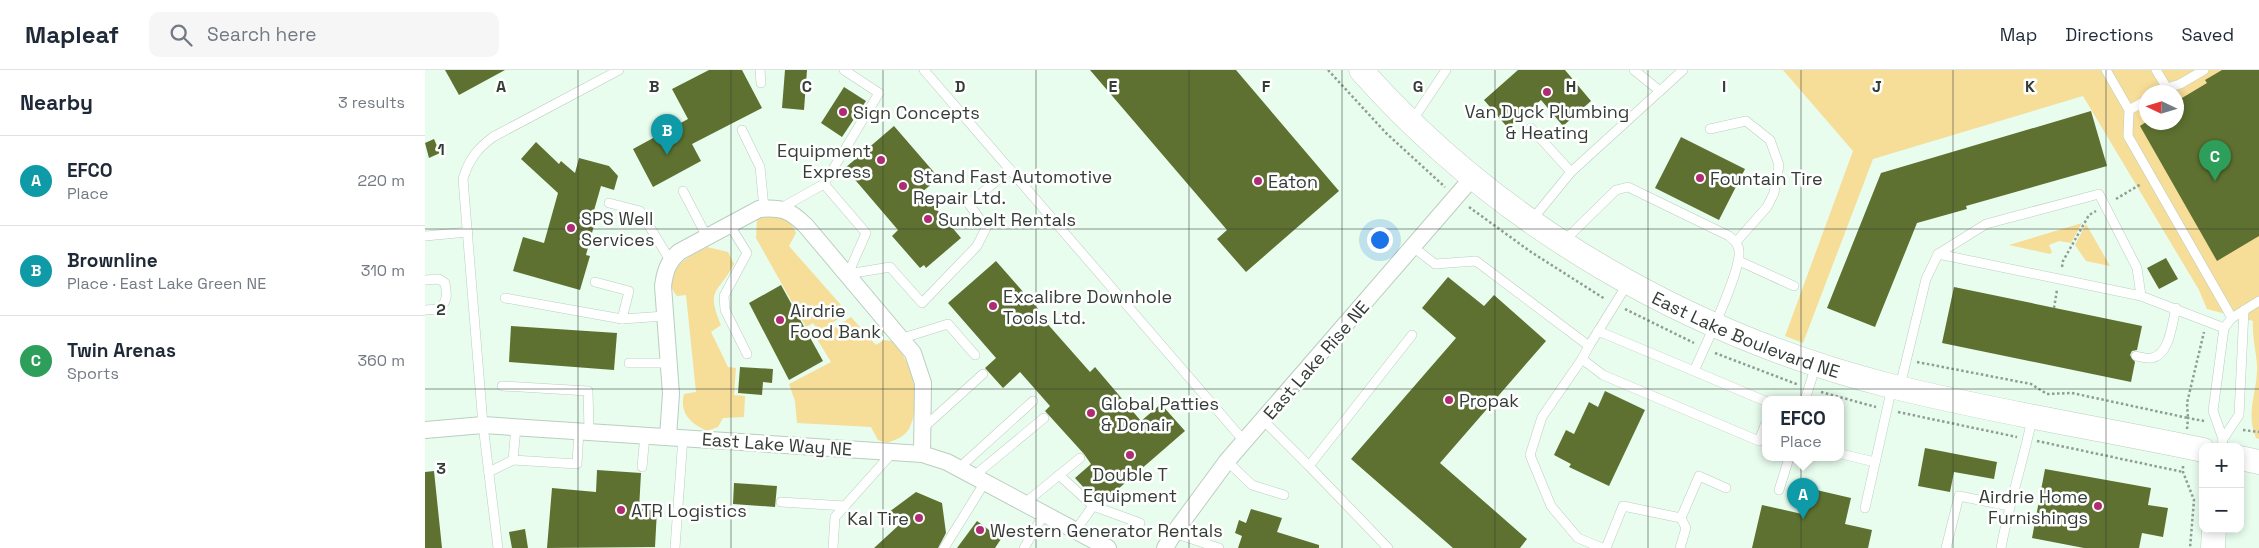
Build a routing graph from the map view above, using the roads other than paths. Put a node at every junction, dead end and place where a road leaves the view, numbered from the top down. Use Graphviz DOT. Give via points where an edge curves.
graph roads {
  1 [pos="619,70"];
  2 [pos="760,70"];
  3 [pos="844,70"];
  4 [pos="924,70"];
  5 [pos="1361,70"];
  6 [pos="1446,70"];
  7 [pos="1634,70"];
  8 [pos="1683,70"];
  9 [pos="2106,70"];
  10 [pos="2156,70"];
  11 [pos="2204,70"];
  12 [pos="761,83"];
  13 [pos="2161,85"];
  14 [pos="2177,85"];
  15 [pos="1660,91"];
  16 [pos="2139,104"];
  17 [pos="2129,110"];
  18 [pos="1412,121"];
  19 [pos="1531,128"];
  20 [pos="1710,129"];
  21 [pos="742,130"];
  22 [pos="1010,169"];
  23 [pos="1571,172"];
  24 [pos="1473,177"];
  25 [pos="824,184"];
  26 [pos="683,191"];
  27 [pos="609,203"];
  28 [pos="764,208"];
  29 [pos="781,208"];
  30 [pos="1531,221"];
  31 [pos="729,224"];
  32 [pos="468,232"];
  33 [pos="425,236"];
  34 [pos="707,237"];
  35 [pos="1736,242"];
  36 [pos="1563,243"];
  37 [pos="1413,247"];
  38 [pos="1938,254"];
  39 [pos="670,260"];
  40 [pos="1739,261"];
  41 [pos="848,274"];
  42 [pos="425,280"];
  43 [pos="595,282"];
  44 [pos="1628,283"];
  45 [pos="1794,286"];
  46 [pos="2141,296"];
  47 [pos="505,298"];
  48 [pos="2259,301"];
  49 [pos="2176,308"];
  50 [pos="425,310"];
  51 [pos="2244,310"];
  52 [pos="665,316"];
  53 [pos="2232,318"];
  54 [pos="623,319"];
  55 [pos="1713,326"];
  56 [pos="2224,328"];
  57 [pos="1598,331"];
  58 [pos="1412,335"];
  59 [pos="903,338"];
  60 [pos="1589,346"];
  61 [pos="747,354"];
  62 [pos="975,355"];
  63 [pos="2136,356"];
  64 [pos="1582,359"];
  65 [pos="629,363"];
  66 [pos="669,363"];
  67 [pos="1816,364"];
  68 [pos="1694,371"];
  69 [pos="983,374"];
  70 [pos="502,386"];
  71 [pos="1896,387"];
  72 [pos="1806,396"];
  73 [pos="1762,400"];
  74 [pos="1033,401"];
  75 [pos="2033,416"];
  76 [pos="1044,418"];
  77 [pos="1263,420"];
  78 [pos="483,425"];
  79 [pos="515,426"];
  80 [pos="923,428"];
  81 [pos="425,430"];
  82 [pos="584,431"];
  83 [pos="1762,433"];
  84 [pos="645,435"];
  85 [pos="676,437"];
  86 [pos="1244,441"];
  87 [pos="2203,443"];
  88 [pos="2216,443"];
  89 [pos="2218,443"];
  90 [pos="893,452"];
  91 [pos="922,454"];
  92 [pos="1844,455"];
  93 [pos="1080,458"];
  94 [pos="2244,459"];
  95 [pos="513,460"];
  96 [pos="1227,461"];
  97 [pos="1788,461"];
  98 [pos="1875,462"];
  99 [pos="2259,462"];
  100 [pos="1309,466"];
  101 [pos="642,467"];
  102 [pos="959,468"];
  103 [pos="489,472"];
  104 [pos="1059,475"];
  105 [pos="979,479"];
  106 [pos="1726,488"];
  107 [pos="1779,490"];
  108 [pos="1284,495"];
  109 [pos="781,502"];
  110 [pos="1025,504"];
  111 [pos="845,506"];
  112 [pos="1093,506"];
  113 [pos="2009,506"];
  114 [pos="1865,508"];
  115 [pos="1044,514"];
  116 [pos="1681,518"];
  117 [pos="1139,523"];
  118 [pos="1075,531"];
  119 [pos="1173,533"];
  120 [pos="2214,533"];
  121 [pos="498,548"];
  122 [pos="675,548"];
  123 [pos="833,548"];
  124 [pos="944,548"];
  125 [pos="1024,548"];
  126 [pos="1108,548"];
  127 [pos="1165,548"];
  128 [pos="1219,548"];
  129 [pos="1388,548"];
  130 [pos="1604,548"];
  131 [pos="1680,548"];
  132 [pos="1947,548"];
  133 [pos="2001,548"];
  134 [pos="2213,548"];
  1 -- 32 [label="lane" via="480,146 469,160 463,179"];
  2 -- 12 [label="lane"];
  3 -- 25 [label="lane" via="879,93"];
  4 -- 22 [label="lane"];
  5 -- 18 [label="main road, East Lake Boulevard NE"];
  6 -- 18 [label="lane"];
  7 -- 15 [label="lane"];
  8 -- 15 [label="lane"];
  9 -- 17 [label="lane"];
  10 -- 13 [label="lane"];
  11 -- 14 [label="lane"];
  15 -- 23 [label="lane"];
  16 -- 17 [label="lane"];
  17 -- 53 [label="lane" via="2128,136"];
  18 -- 24 [label="main road, East Lake Boulevard NE"];
  19 -- 23 [label="lane"];
  20 -- 35 [label="lane" via="1746,121 1771,140 1779,165 1774,193 1767,207"];
  21 -- 28 [label="lane" via="760,168"];
  22 -- 41 [label="lane" via="969,204 987,228 977,246 922,303 890,267"];
  22 -- 86 [label="lane"];
  23 -- 30 [label="lane"];
  24 -- 30 [label="main road, East Lake Boulevard NE"];
  24 -- 37 [label="street, East Lake Rise NE"];
  25 -- 29 [label="lane"];
  25 -- 41 [label="lane" via="867,233"];
  26 -- 34 [label="lane"];
  27 -- 39 [label="lane" via="640,212"];
  28 -- 29 [label="street"];
  28 -- 31 [label="street"];
  29 -- 41 [label="street" via="792,212"];
  30 -- 36 [label="main road, East Lake Boulevard NE"];
  31 -- 34 [label="street"];
  31 -- 61 [label="lane" via="747,253 724,296 725,310"];
  32 -- 33 [label="lane"];
  32 -- 78 [label="lane"];
  34 -- 39 [label="street"];
  35 -- 36 [label="lane" via="1628,187 1616,190"];
  35 -- 40 [label="lane"];
  36 -- 44 [label="main road, East Lake Boulevard NE"];
  37 -- 60 [label="lane" via="1435,264 1476,261"];
  37 -- 77 [label="street, East Lake Rise NE"];
  38 -- 46 [label="lane"];
  38 -- 46 [label="lane" via="1987,224 2099,194 2137,268"];
  38 -- 71 [label="lane" via="1926,279"];
  39 -- 52 [label="street" via="663,286"];
  40 -- 45 [label="lane"];
  40 -- 55 [label="lane"];
  41 -- 59 [label="street"];
  42 -- 50 [label="lane" via="439,279 445,283 447,294 445,304 439,309"];
  43 -- 54 [label="lane" via="629,291"];
  44 -- 55 [label="main road, East Lake Boulevard NE"];
  44 -- 57 [label="lane"];
  46 -- 49 [label="lane"];
  47 -- 54 [label="lane"];
  48 -- 51 [label="lane"];
  49 -- 56 [label="lane"];
  49 -- 63 [label="lane" via="2162,352 2152,358"];
  51 -- 53 [label="lane"];
  51 -- 89 [label="lane" via="2239,415"];
  52 -- 54 [label="lane"];
  52 -- 66 [label="street"];
  53 -- 56 [label="lane"];
  55 -- 67 [label="main road, East Lake Boulevard NE"];
  55 -- 68 [label="lane"];
  56 -- 88 [label="lane" via="2213,412"];
  57 -- 60 [label="lane"];
  57 -- 68 [label="lane"];
  58 -- 100 [label="lane"];
  59 -- 62 [label="lane" via="948,324"];
  59 -- 80 [label="street" via="920,368"];
  60 -- 64 [label="lane"];
  64 -- 83 [label="lane" via="1603,375 1759,441"];
  64 -- 130 [label="lane" via="1543,417 1530,456 1551,506 1578,538"];
  65 -- 66 [label="lane"];
  66 -- 85 [label="street"];
  67 -- 71 [label="main road, East Lake Boulevard NE"];
  67 -- 72 [label="lane"];
  68 -- 73 [label="lane"];
  69 -- 80 [label="lane"];
  70 -- 82 [label="lane" via="588,391"];
  71 -- 75 [label="main road, East Lake Boulevard NE"];
  71 -- 98 [label="lane"];
  74 -- 102 [label="lane"];
  75 -- 87 [label="main road, East Lake Boulevard NE"];
  75 -- 113 [label="lane"];
  76 -- 105 [label="lane"];
  77 -- 86 [label="street, East Lake Rise NE"];
  77 -- 100 [label="lane"];
  78 -- 79 [label="street, East Lake Way NE"];
  78 -- 81 [label="street, East Lake Way NE"];
  78 -- 103 [label="lane"];
  79 -- 82 [label="street, East Lake Way NE"];
  79 -- 95 [label="lane"];
  80 -- 91 [label="street"];
  82 -- 84 [label="street, East Lake Way NE"];
  82 -- 95 [label="lane" via="577,464"];
  84 -- 85 [label="street, East Lake Way NE"];
  84 -- 101 [label="lane"];
  85 -- 90 [label="street, East Lake Way NE"];
  85 -- 122 [label="lane"];
  86 -- 96 [label="street, East Lake Rise NE"];
  90 -- 91 [label="street, East Lake Way NE"];
  90 -- 111 [label="lane"];
  91 -- 102 [label="street, East Lake Way NE"];
  92 -- 98 [label="lane"];
  93 -- 104 [label="lane"];
  94 -- 99 [label="main road"];
  95 -- 103 [label="lane"];
  96 -- 108 [label="lane" via="1252,485"];
  96 -- 119 [label="street, East Lake Rise NE"];
  97 -- 107 [label="lane"];
  98 -- 114 [label="lane"];
  100 -- 129 [label="lane"];
  102 -- 105 [label="street, East Lake Way NE"];
  103 -- 121 [label="lane"];
  104 -- 110 [label="lane"];
  104 -- 112 [label="lane"];
  105 -- 110 [label="street, East Lake Way NE"];
  105 -- 124 [label="lane"];
  106 -- 116 [label="lane" via="1699,476"];
  109 -- 111 [label="lane"];
  110 -- 115 [label="street, East Lake Way NE"];
  111 -- 123 [label="lane" via="835,517"];
  112 -- 117 [label="lane"];
  112 -- 118 [label="lane"];
  113 -- 132 [label="lane" via="1959,496"];
  113 -- 133 [label="lane"];
  115 -- 118 [label="street, East Lake Way NE"];
  115 -- 125 [label="lane"];
  116 -- 130 [label="lane" via="1623,506"];
  116 -- 131 [label="lane" via="1686,528"];
  118 -- 126 [label="street, East Lake Way NE"];
  119 -- 127 [label="street, East Lake Rise NE"];
  119 -- 128 [label="lane"];
  120 -- 134 [label="main road"];
}
